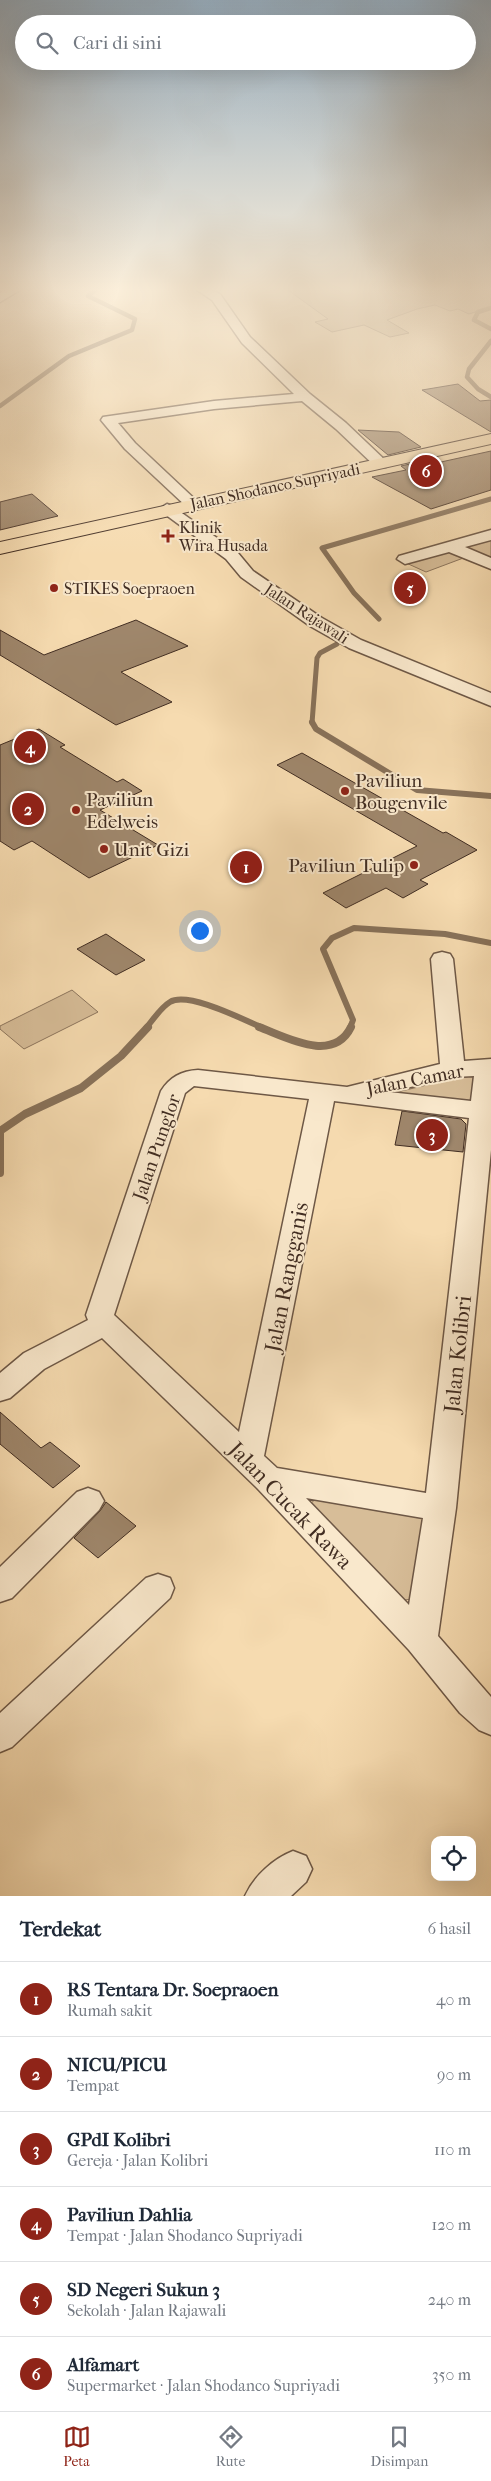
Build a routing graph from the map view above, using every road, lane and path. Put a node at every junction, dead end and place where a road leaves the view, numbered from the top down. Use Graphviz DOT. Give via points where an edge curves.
graph roads {
  1 [pos="286,378"];
  2 [pos="305,397"];
  3 [pos="491,439"];
  4 [pos="380,464"];
  5 [pos="192,504"];
  6 [pos="167,510"];
  7 [pos="491,535"];
  8 [pos="449,546"];
  9 [pos="0,548"];
  10 [pos="405,559"];
  11 [pos="491,564"];
  12 [pos="491,700"];
  13 [pos="442,958"];
  14 [pos="489,1067"];
  15 [pos="452,1069"];
  16 [pos="331,1094"];
  17 [pos="484,1110"];
  18 [pos="105,1324"];
  19 [pos="0,1390"];
  20 [pos="258,1469"];
  21 [pos="88,1501"];
  22 [pos="440,1508"];
  23 [pos="0,1588"];
  24 [pos="158,1588"];
  25 [pos="422,1640"];
  26 [pos="491,1718"];
  27 [pos="0,1736"];
  28 [pos="293,1869"];
  29 [pos="264,1896"];
  1 -- 2 [label="street"];
  2 -- 4 [label="street" via="342,426"];
  2 -- 5 [label="street" via="214,405 108,420 130,446"];
  3 -- 4 [label="main road, Jalan Shodanco Supriyadi"];
  4 -- 5 [label="main road, Jalan Shodanco Supriyadi"];
  5 -- 6 [label="main road, Jalan Shodanco Supriyadi"];
  6 -- 9 [label="main road, Jalan Shodanco Supriyadi"];
  6 -- 12 [label="street, Jalan Rajawali" via="232,556 247,574 316,622 355,644"];
  7 -- 8 [label="street"];
  8 -- 10 [label="street"];
  8 -- 11 [label="street"];
  13 -- 15 [label="street"];
  14 -- 15 [label="street, Jalan Camar"];
  14 -- 17 [label="street, Jalan Kolibri"];
  15 -- 16 [label="street, Jalan Camar"];
  16 -- 17 [label="street"];
  16 -- 18 [label="street, Jalan Punglor" via="203,1078 192,1078 178,1085 173,1091 100,1315"];
  16 -- 20 [label="street, Jalan Rangganis"];
  17 -- 22 [label="street, Jalan Kolibri"];
  18 -- 19 [label="street" via="34,1362"];
  18 -- 20 [label="street, Jalan Cucak Rawa"];
  20 -- 22 [label="street"];
  20 -- 25 [label="street, Jalan Cucak Rawa"];
  21 -- 23 [label="street"];
  22 -- 25 [label="street, Jalan Kolibri"];
  24 -- 27 [label="street"];
  25 -- 26 [label="street, Jalan Cucak Rawa" via="472,1702"];
  28 -- 29 [label="street"];
}
